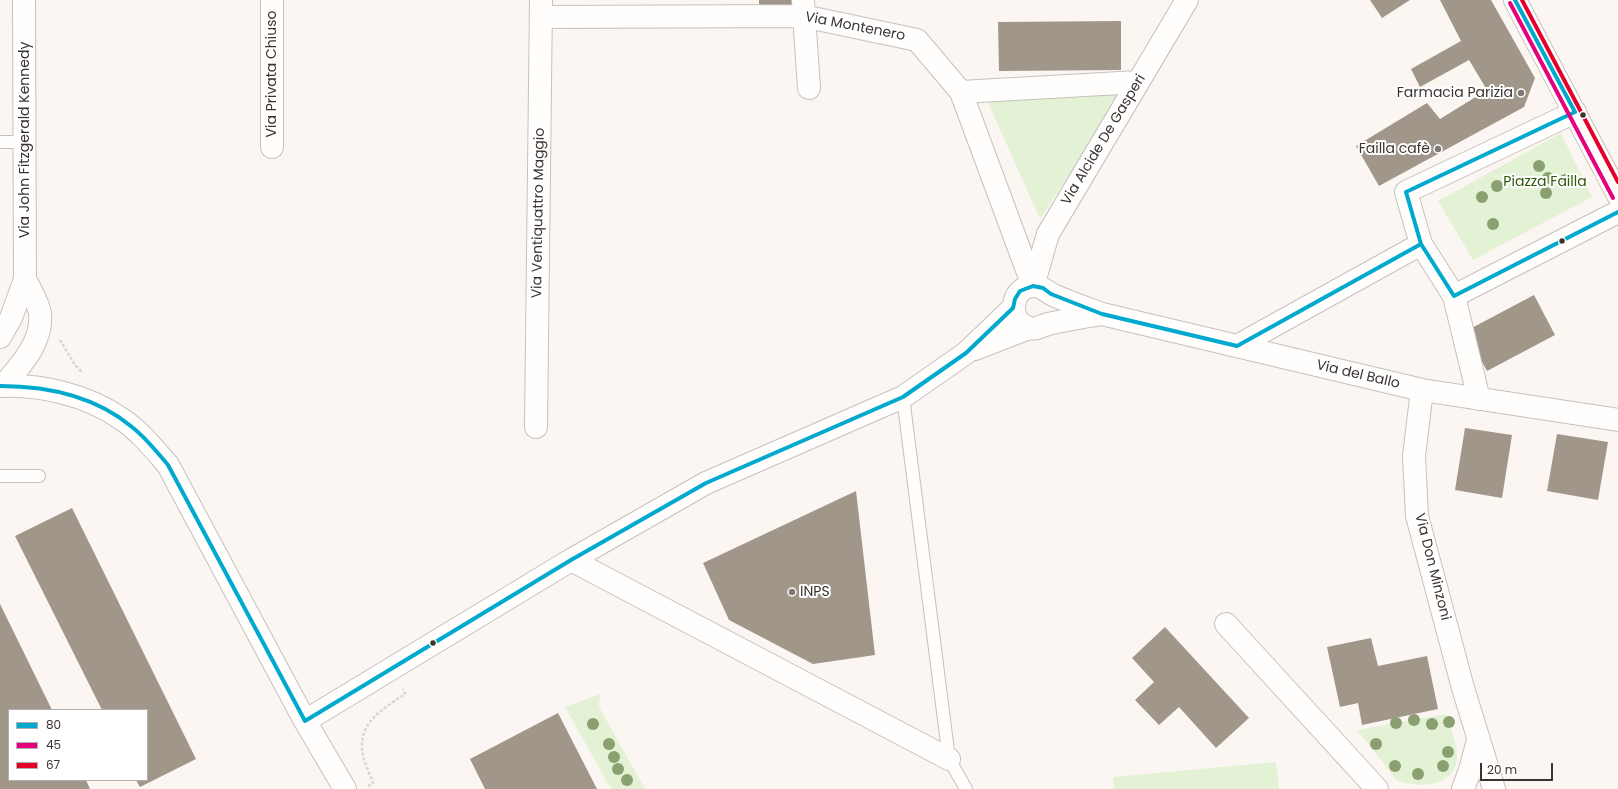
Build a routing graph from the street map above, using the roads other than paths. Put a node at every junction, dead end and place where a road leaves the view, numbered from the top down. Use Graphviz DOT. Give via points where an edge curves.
graph roads {
  1 [pos="24,0"];
  2 [pos="272,0"];
  3 [pos="1187,0"];
  4 [pos="1515,0"];
  5 [pos="541,8"];
  6 [pos="803,8"];
  7 [pos="1138,82"];
  8 [pos="809,88"];
  9 [pos="961,92"];
  10 [pos="1575,112"];
  11 [pos="0,142"];
  12 [pos="25,142"];
  13 [pos="272,147"];
  14 [pos="1618,196"];
  15 [pos="1618,212"];
  16 [pos="1421,244"];
  17 [pos="25,279"];
  18 [pos="1042,290"];
  19 [pos="1454,296"];
  20 [pos="1013,308"];
  21 [pos="1102,314"];
  22 [pos="1038,326"];
  23 [pos="0,337"];
  24 [pos="1237,346"];
  25 [pos="966,352"];
  26 [pos="1,386"];
  27 [pos="1422,390"];
  28 [pos="903,397"];
  29 [pos="1479,399"];
  30 [pos="1618,420"];
  31 [pos="536,427"];
  32 [pos="0,476"];
  33 [pos="39,476"];
  34 [pos="571,560"];
  35 [pos="1226,624"];
  36 [pos="305,721"];
  37 [pos="1478,740"];
  38 [pos="949,760"];
  39 [pos="345,789"];
  40 [pos="966,789"];
  41 [pos="1377,789"];
  42 [pos="1463,789"];
  43 [pos="1469,789"];
  44 [pos="1484,789"];
  45 [pos="1494,789"];
  1 -- 12 [label="street, Via John Fitzgerald Kennedy"];
  2 -- 13 [label="street, Via Privata Chiuso"];
  3 -- 7 [label="street, Via Alcide De Gasperi"];
  4 -- 10 [label="street"];
  5 -- 6 [label="street, Via Montenero"];
  5 -- 31 [label="street, Via Ventiquattro Maggio"];
  6 -- 8 [label="street"];
  6 -- 9 [label="street, Via Montenero" via="917,40"];
  7 -- 9 [label="street"];
  7 -- 18 [label="street, Via Alcide De Gasperi" via="1048,234"];
  9 -- 18 [label="street, Via Montenero"];
  10 -- 14 [label="street"];
  10 -- 16 [label="street" via="1406,192"];
  11 -- 12 [label="lane"];
  12 -- 17 [label="street, Via John Fitzgerald Kennedy"];
  15 -- 19 [label="street"];
  16 -- 19 [label="street"];
  16 -- 24 [label="street"];
  17 -- 23 [label="street, Via John Fitzgerald Kennedy" via="11,318"];
  17 -- 26 [label="street, Via John Fitzgerald Kennedy" via="40,312 40,329 35,343 21,365"];
  18 -- 20 [label="street" via="1020,291"];
  18 -- 21 [label="street, Via del Ballo"];
  18 -- 22 [label="street" via="1056,305 1054,316"];
  19 -- 29 [label="street"];
  20 -- 22 [label="street" via="1021,324"];
  20 -- 25 [label="street"];
  21 -- 22 [label="street"];
  21 -- 24 [label="street, Via del Ballo"];
  22 -- 25 [label="street"];
  24 -- 27 [label="street, Via del Ballo"];
  25 -- 28 [label="street"];
  26 -- 36 [label="street" via="21,385 93,403 121,418 146,440 168,465"];
  27 -- 29 [label="street, Via del Ballo"];
  27 -- 37 [label="street, Via Don Minzoni" via="1414,456 1417,516"];
  28 -- 34 [label="street" via="706,482"];
  28 -- 38 [label="lane"];
  29 -- 30 [label="street, Via del Ballo"];
  32 -- 33 [label="lane"];
  34 -- 36 [label="street"];
  34 -- 38 [label="street"];
  35 -- 41 [label="street"];
  36 -- 39 [label="street"];
  37 -- 42 [label="street"];
  37 -- 45 [label="street, Via Don Minzoni"];
  38 -- 40 [label="lane"];
  43 -- 44 [label="street"];
}
